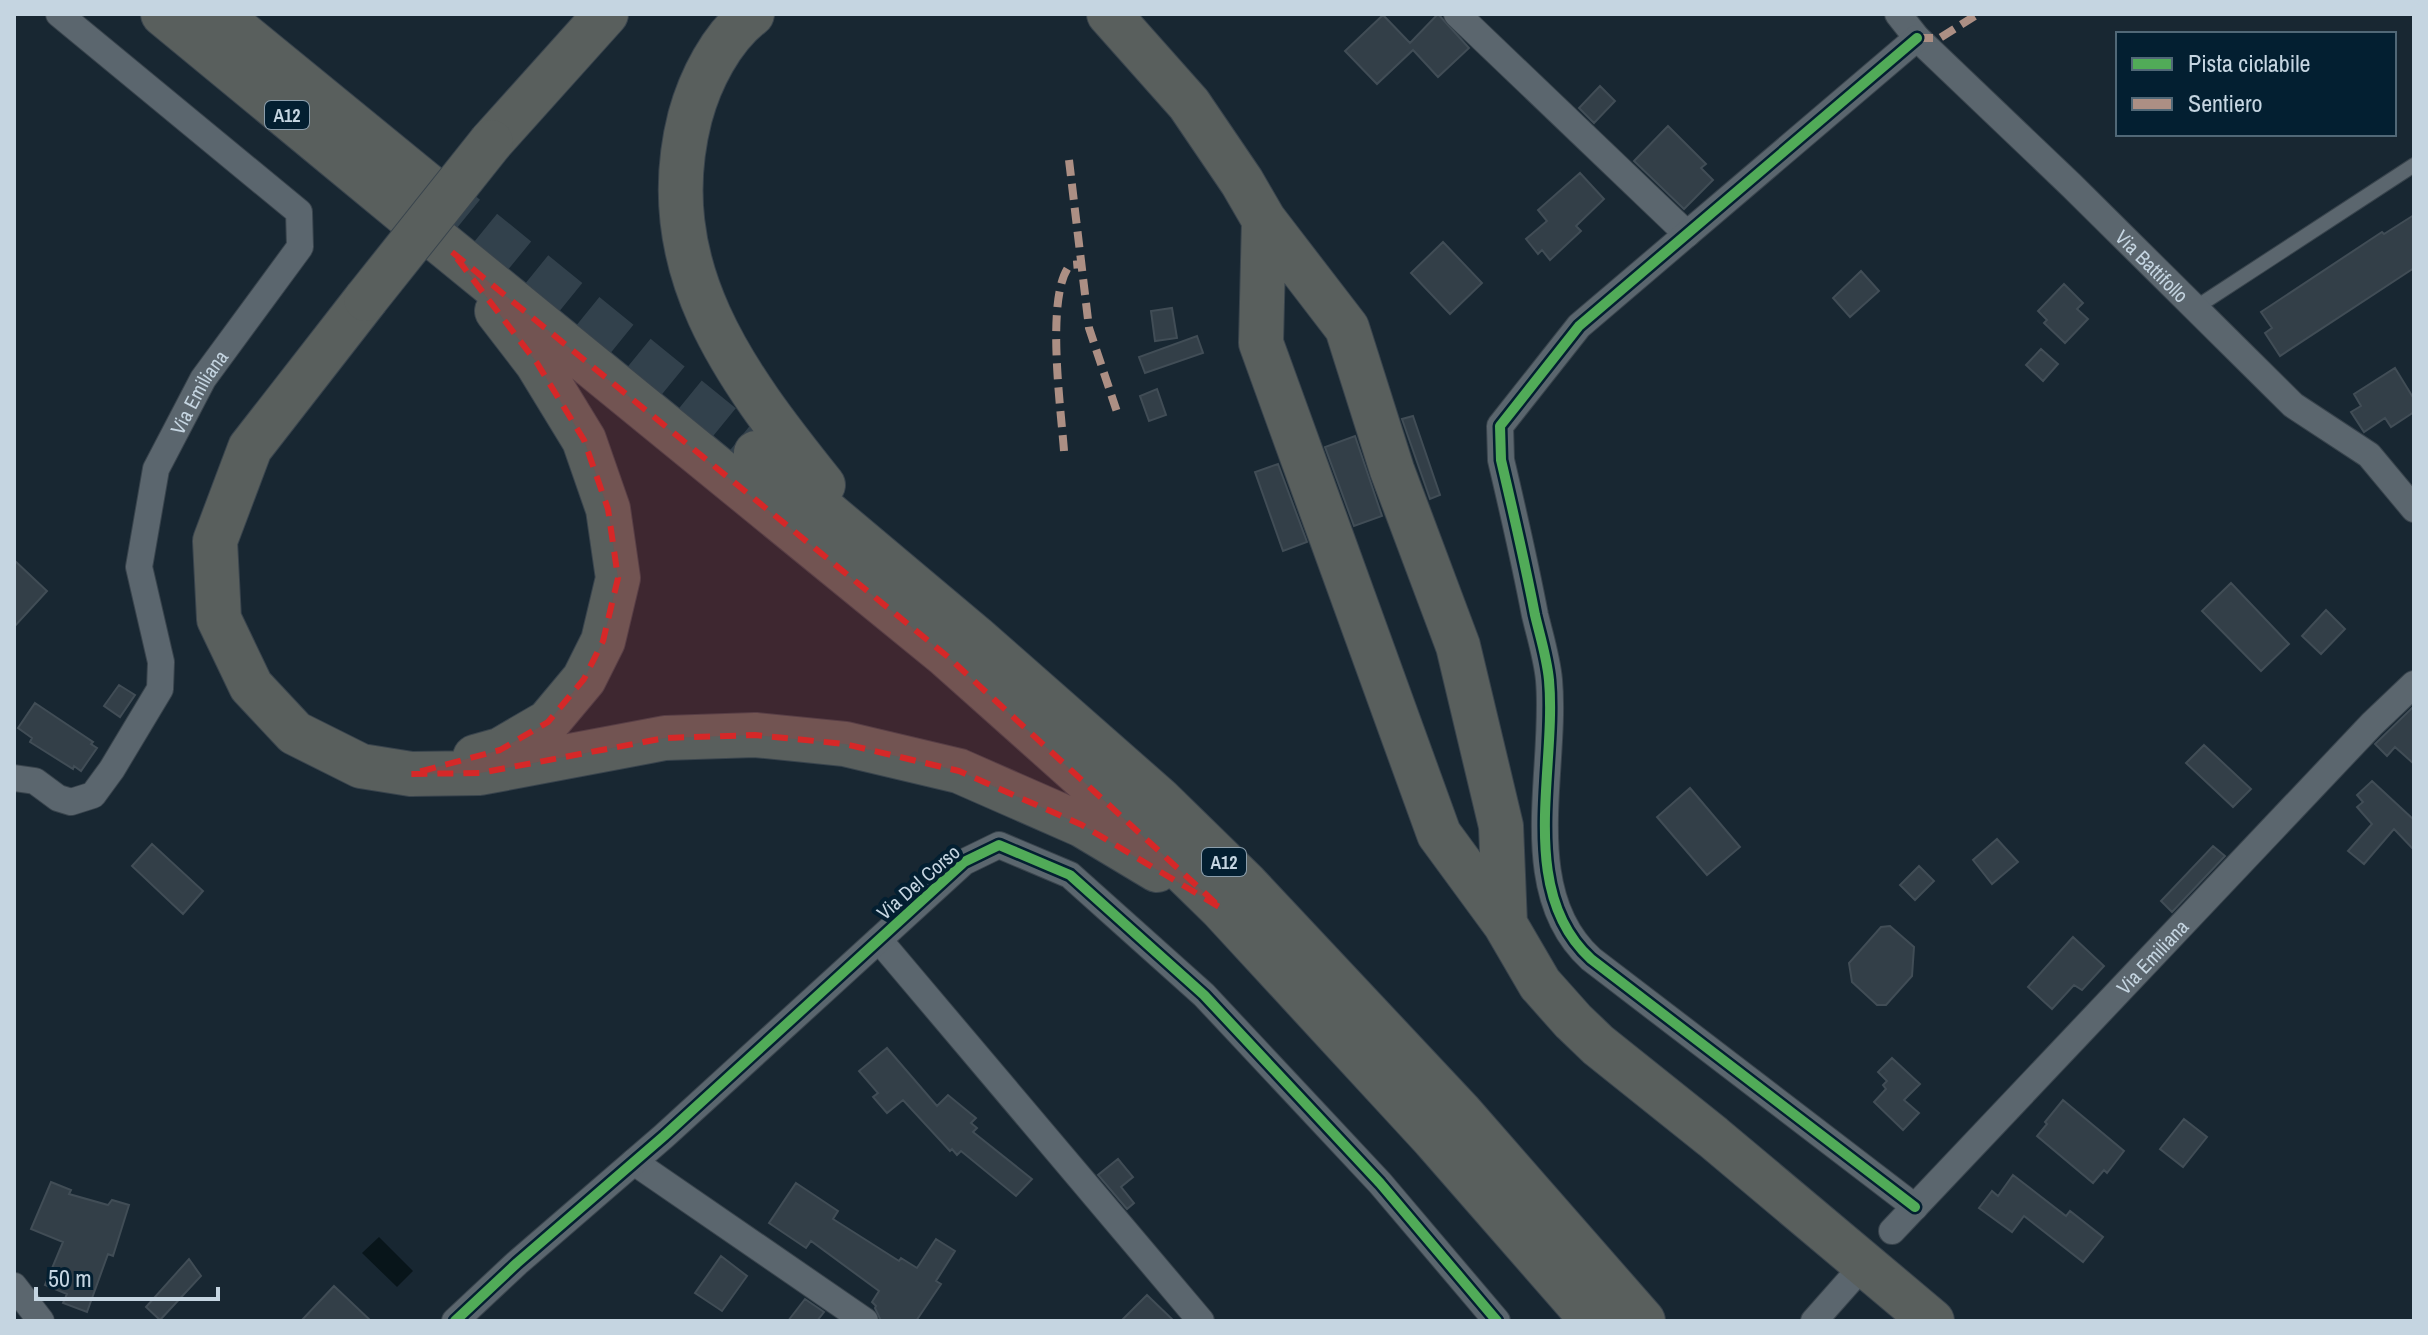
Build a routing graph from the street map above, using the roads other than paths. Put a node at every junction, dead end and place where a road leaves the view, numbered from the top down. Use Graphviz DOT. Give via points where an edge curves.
graph roads {
  1 [pos="59,14"];
  2 [pos="163,14"];
  3 [pos="218,14"];
  4 [pos="606,14"];
  5 [pos="752,14"];
  6 [pos="1457,14"];
  7 [pos="1898,14"];
  8 [pos="1107,16"];
  9 [pos="1917,38"];
  10 [pos="2414,165"];
  11 [pos="1264,220"];
  12 [pos="433,225"];
  13 [pos="1687,234"];
  14 [pos="2195,308"];
  15 [pos="756,453"];
  16 [pos="2414,509"];
  17 [pos="882,558"];
  18 [pos="2414,684"];
  19 [pos="411,774"];
  20 [pos="14,778"];
  21 [pos="1221,908"];
  22 [pos="1505,924"];
  23 [pos="879,940"];
  24 [pos="634,1162"];
  25 [pos="1915,1207"];
  26 [pos="1892,1231"];
  27 [pos="1853,1277"];
  28 [pos="14,1286"];
  29 [pos="41,1321"];
  30 [pos="455,1321"];
  31 [pos="865,1321"];
  32 [pos="1201,1321"];
  33 [pos="1497,1321"];
  34 [pos="1593,1321"];
  35 [pos="1643,1321"];
  36 [pos="1814,1321"];
  37 [pos="1932,1321"];
  1 -- 20 [label="street, Via Emiliana" via="299,212 300,247 203,379 156,469 139,567 161,662 160,689 93,795 71,802 35,781"];
  2 -- 12 [label="highway, A12 / A12"];
  3 -- 12 [label="highway, A12 / A12"];
  4 -- 19 [label="highway, bridge" via="491,142 250,448 215,541 219,619 251,686 295,733 361,766"];
  5 -- 17 [label="highway" via="717,54 695,99 683,146 680,196 687,253 720,339 757,401"];
  6 -- 13 [label="street"];
  7 -- 9 [label="street, Via Battifollo"];
  8 -- 11 [label="highway" via="1189,104"];
  9 -- 13 [label="street"];
  9 -- 14 [label="street, Via Battifollo"];
  10 -- 14 [label="lane"];
  11 -- 22 [label="highway" via="1347,328 1392,470 1458,646 1501,826"];
  11 -- 22 [label="highway" via="1261,343 1439,834"];
  12 -- 19 [label="highway" via="537,363 584,440 608,509 618,578 603,641 584,679 548,722 500,750"];
  12 -- 21 [label="highway, A12 / A12" via="947,656"];
  13 -- 25 [label="street" via="1579,326 1500,426 1501,460 1549,680 1549,889 1563,927 1591,959"];
  14 -- 16 [label="street, Via Battifollo" via="2293,405 2369,455"];
  15 -- 17 [label="highway, A12 / A12"];
  17 -- 35 [label="highway, A12 / A12" via="1159,799 1246,884 1460,1112"];
  18 -- 25 [label="street, Via Emiliana"];
  19 -- 21 [label="highway" via="480,773 665,738 755,735 845,744 959,771 1082,825"];
  21 -- 34 [label="highway, A12 / A12"];
  22 -- 37 [label="highway" via="1540,984 1598,1045"];
  23 -- 24 [label="street, Via Del Corso"];
  23 -- 32 [label="street"];
  23 -- 33 [label="street, Via Del Corso" via="964,862 999,845 1070,875 1204,995 1380,1183"];
  24 -- 30 [label="street, Via Del Corso"];
  24 -- 31 [label="street"];
  25 -- 26 [label="street, Via Emiliana"];
  27 -- 36 [label="street"];
  28 -- 29 [label="street"];
}
